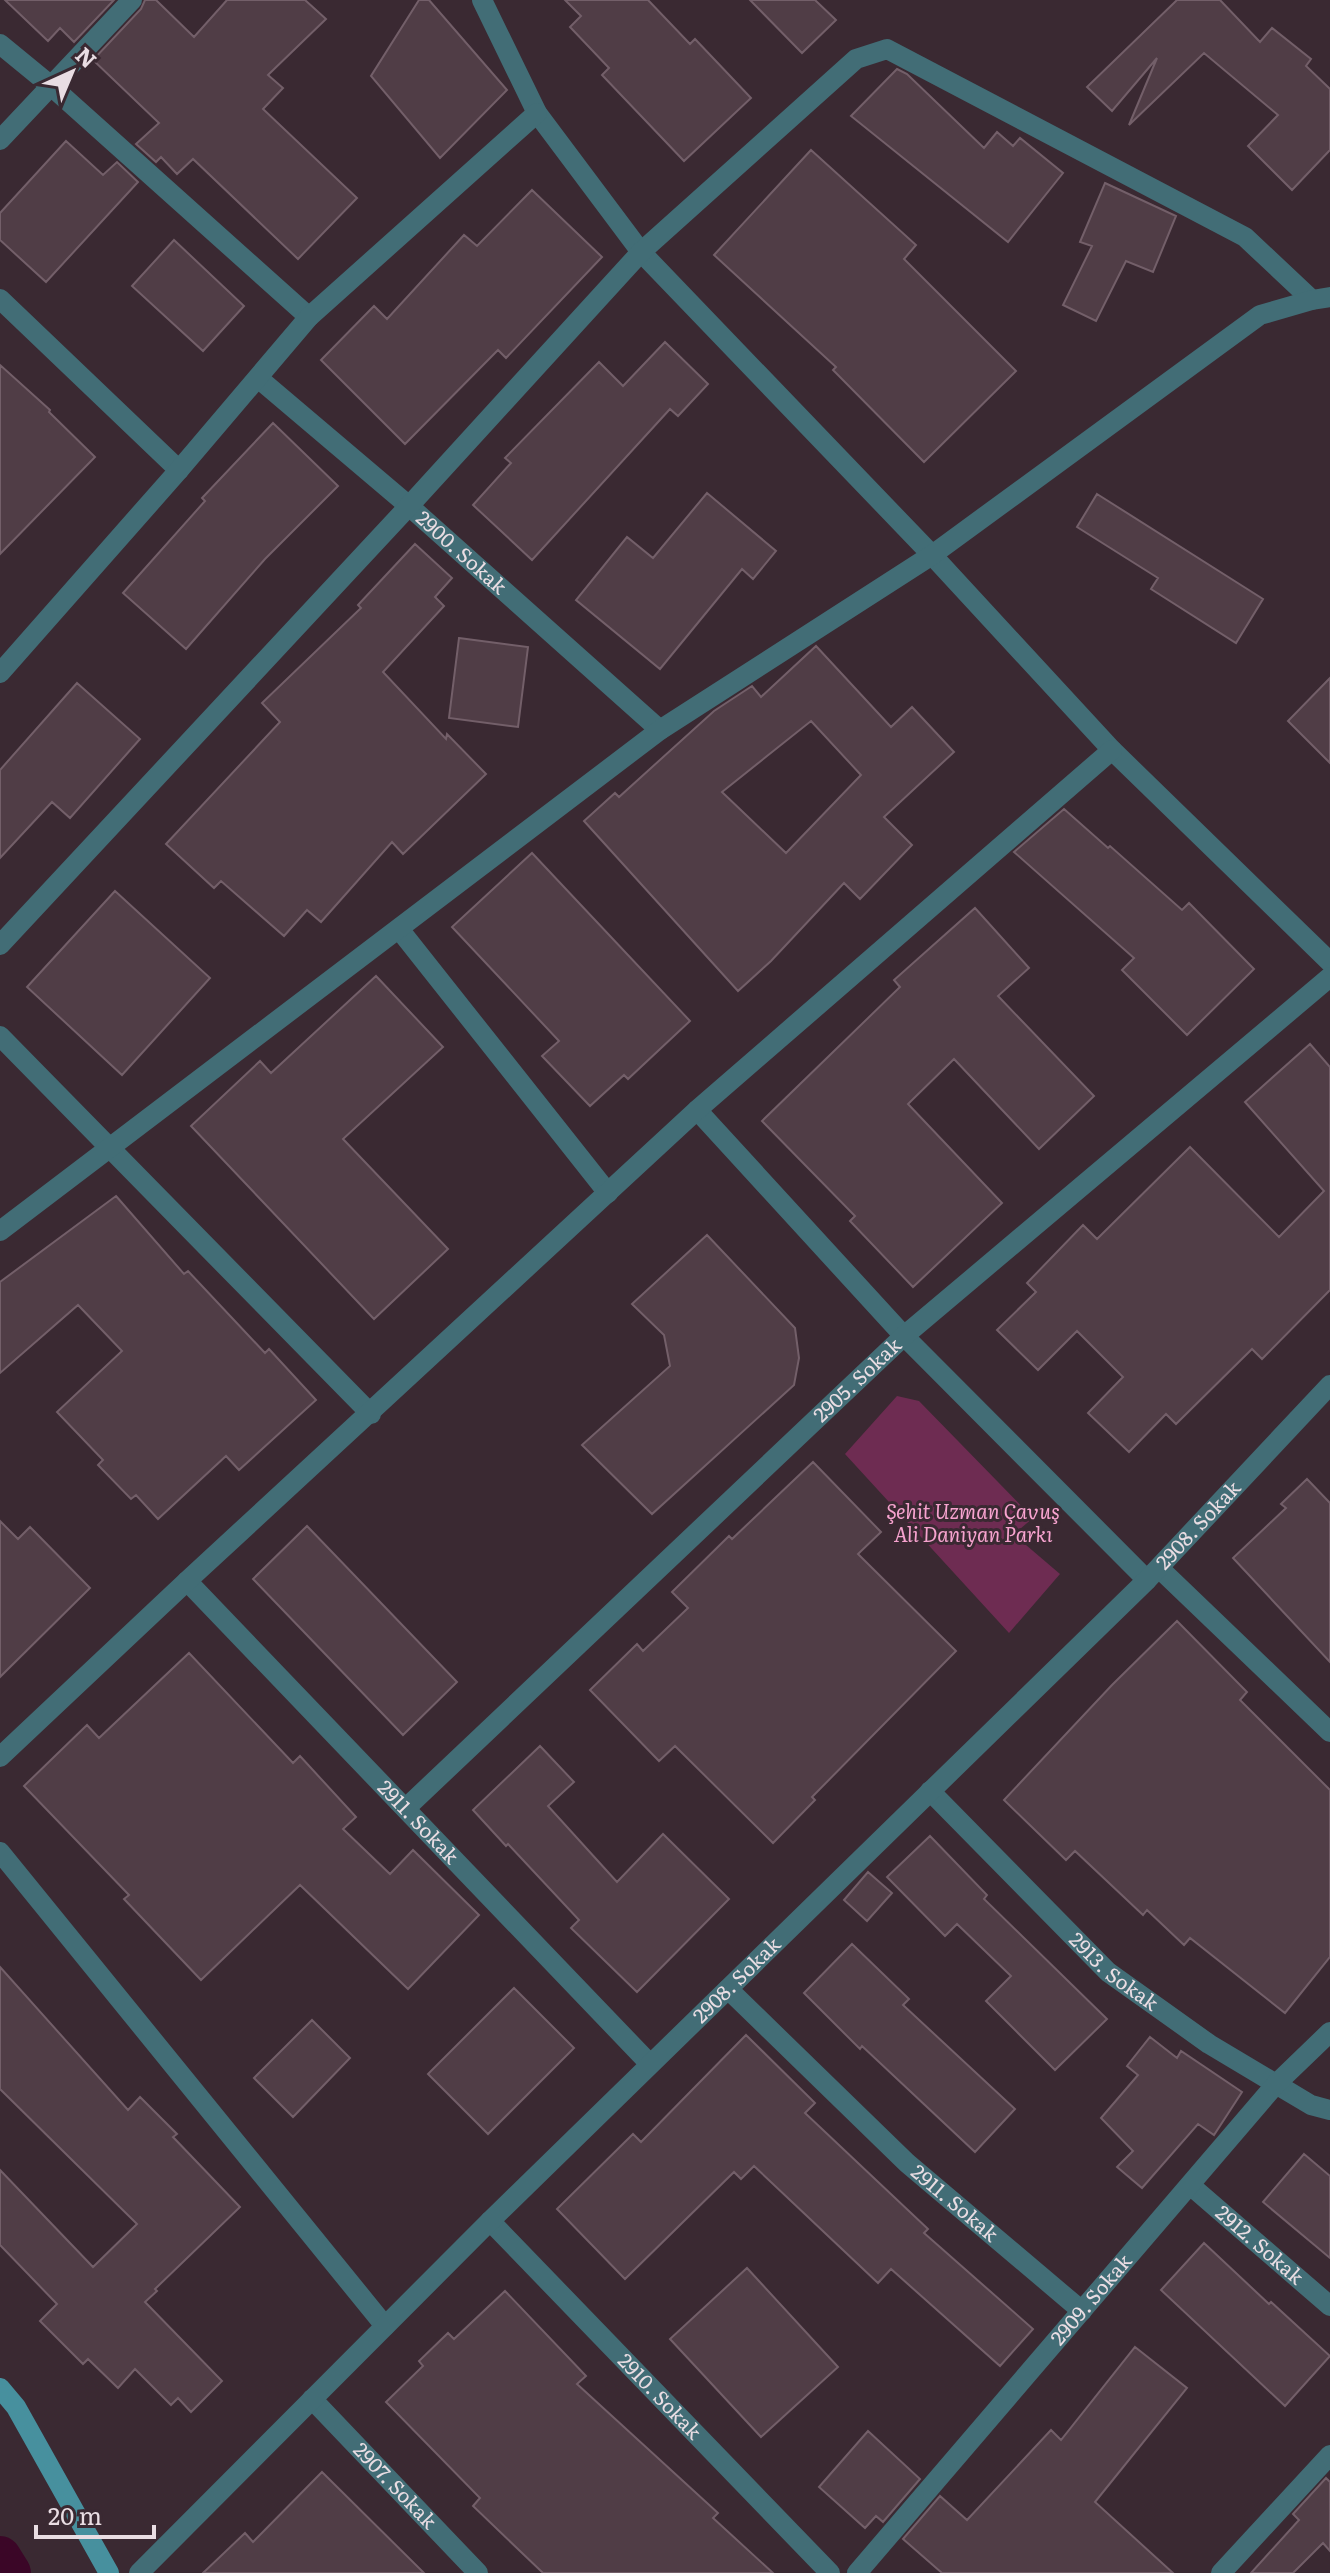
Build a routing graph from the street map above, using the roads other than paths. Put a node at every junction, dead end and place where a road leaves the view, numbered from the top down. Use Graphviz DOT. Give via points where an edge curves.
graph roads {
  1 [pos="132,0"];
  2 [pos="482,0"];
  3 [pos="0,44"];
  4 [pos="50,85"];
  5 [pos="537,113"];
  6 [pos="0,140"];
  7 [pos="641,252"];
  8 [pos="1321,298"];
  9 [pos="0,299"];
  10 [pos="309,317"];
  11 [pos="258,378"];
  12 [pos="179,470"];
  13 [pos="409,506"];
  14 [pos="932,555"];
  15 [pos="0,673"];
  16 [pos="660,730"];
  17 [pos="1112,750"];
  18 [pos="399,929"];
  19 [pos="0,945"];
  20 [pos="1330,962"];
  21 [pos="1330,977"];
  22 [pos="0,1036"];
  23 [pos="697,1110"];
  24 [pos="111,1147"];
  25 [pos="608,1193"];
  26 [pos="0,1231"];
  27 [pos="904,1336"];
  28 [pos="1330,1385"];
  29 [pos="371,1414"];
  30 [pos="1153,1574"];
  31 [pos="187,1581"];
  32 [pos="1330,1732"];
  33 [pos="0,1757"];
  34 [pos="930,1791"];
  35 [pos="406,1808"];
  36 [pos="0,1852"];
  37 [pos="728,1989"];
  38 [pos="1330,2032"];
  39 [pos="650,2064"];
  40 [pos="1276,2084"];
  41 [pos="1330,2110"];
  42 [pos="1190,2185"];
  43 [pos="490,2221"];
  44 [pos="1330,2306"];
  45 [pos="1082,2311"];
  46 [pos="385,2326"];
  47 [pos="0,2388"];
  48 [pos="312,2399"];
  49 [pos="1330,2455"];
  50 [pos="109,2573"];
  51 [pos="139,2573"];
  52 [pos="478,2573"];
  53 [pos="830,2573"];
  54 [pos="857,2573"];
  55 [pos="1221,2573"];
  1 -- 4 [label="street"];
  2 -- 5 [label="street"];
  3 -- 4 [label="street"];
  4 -- 6 [label="street"];
  4 -- 10 [label="street"];
  5 -- 7 [label="street"];
  5 -- 10 [label="street"];
  7 -- 8 [label="street" via="856,59 887,49 1245,237"];
  7 -- 13 [label="street"];
  7 -- 14 [label="street"];
  8 -- 14 [label="street" via="1260,315"];
  9 -- 12 [label="street"];
  10 -- 11 [label="street"];
  11 -- 12 [label="street"];
  11 -- 13 [label="street, 2900. Sokak"];
  12 -- 15 [label="street"];
  13 -- 16 [label="street, 2900. Sokak"];
  13 -- 19 [label="street"];
  14 -- 16 [label="street"];
  14 -- 17 [label="street"];
  16 -- 18 [label="street"];
  17 -- 20 [label="street"];
  17 -- 23 [label="street"];
  18 -- 24 [label="street"];
  18 -- 25 [label="street"];
  21 -- 27 [label="street, 2905. Sokak"];
  22 -- 24 [label="street"];
  23 -- 25 [label="street"];
  23 -- 27 [label="street"];
  24 -- 26 [label="street"];
  24 -- 29 [label="street"];
  25 -- 29 [label="street"];
  27 -- 30 [label="street"];
  27 -- 35 [label="street, 2905. Sokak"];
  28 -- 30 [label="street, 2908. Sokak"];
  29 -- 31 [label="street"];
  30 -- 32 [label="street"];
  30 -- 34 [label="street, 2908. Sokak"];
  31 -- 33 [label="street"];
  31 -- 35 [label="street, 2911. Sokak"];
  34 -- 37 [label="street, 2908. Sokak"];
  34 -- 40 [label="street, 2913. Sokak" via="1108,1972"];
  35 -- 39 [label="street, 2911. Sokak"];
  36 -- 46 [label="street"];
  37 -- 39 [label="street, 2908. Sokak"];
  37 -- 45 [label="street, 2911. Sokak" via="907,2163"];
  38 -- 40 [label="street, 2909. Sokak"];
  39 -- 43 [label="street, 2908. Sokak"];
  40 -- 41 [label="street, 2913. Sokak"];
  40 -- 42 [label="street, 2909. Sokak"];
  42 -- 44 [label="street, 2912. Sokak"];
  42 -- 45 [label="street, 2909. Sokak"];
  43 -- 46 [label="street, 2908. Sokak"];
  43 -- 53 [label="street, 2910. Sokak"];
  45 -- 54 [label="street, 2909. Sokak"];
  46 -- 48 [label="street, 2908. Sokak"];
  47 -- 50 [label="street" via="16,2407"];
  48 -- 51 [label="street, 2908. Sokak"];
  48 -- 52 [label="street, 2907. Sokak"];
  49 -- 55 [label="street"];
}
